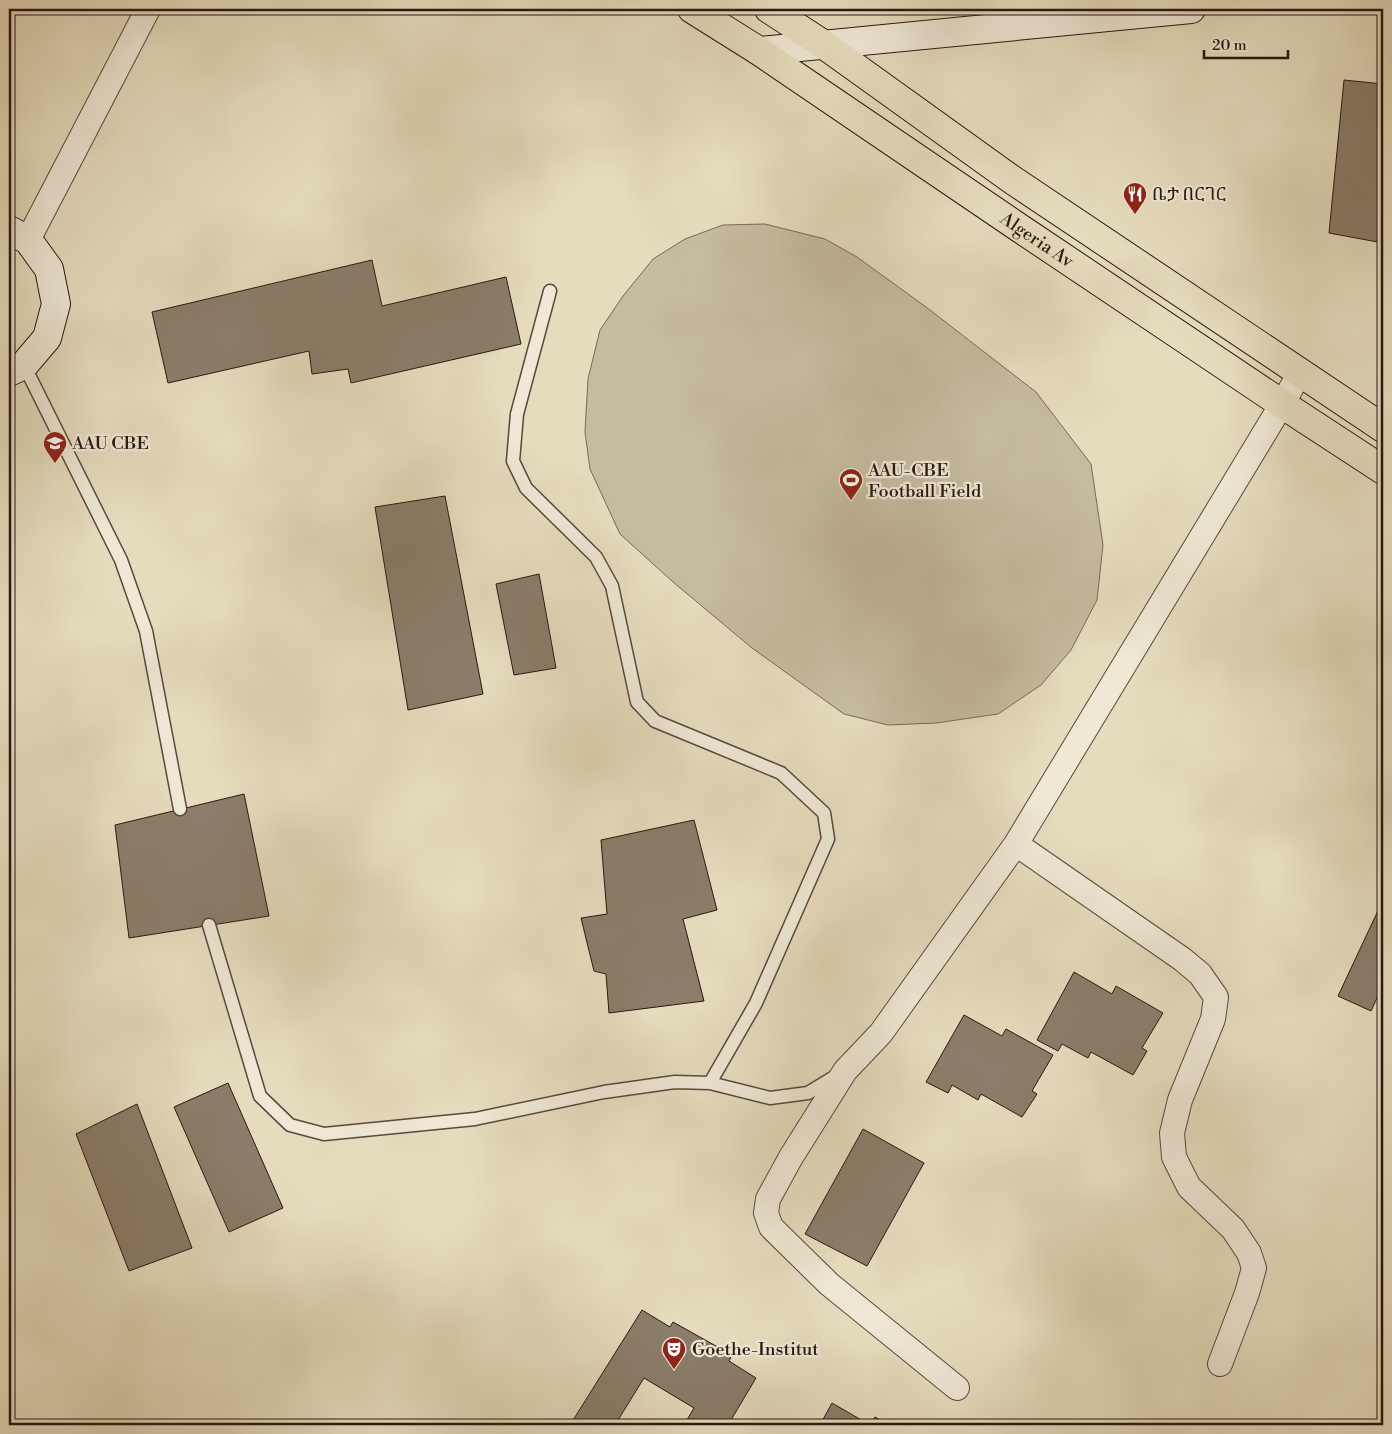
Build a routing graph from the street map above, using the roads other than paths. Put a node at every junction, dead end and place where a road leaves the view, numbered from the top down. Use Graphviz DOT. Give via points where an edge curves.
graph roads {
  1 [pos="148,9"];
  2 [pos="692,9"];
  3 [pos="769,9"];
  4 [pos="1191,9"];
  5 [pos="824,44"];
  6 [pos="759,51"];
  7 [pos="18,235"];
  8 [pos="550,290"];
  9 [pos="17,369"];
  10 [pos="1300,373"];
  11 [pos="1282,404"];
  12 [pos="1383,428"];
  13 [pos="1383,470"];
  14 [pos="180,809"];
  15 [pos="1016,844"];
  16 [pos="209,925"];
  17 [pos="844,1071"];
  18 [pos="710,1083"];
  19 [pos="1220,1364"];
  20 [pos="957,1388"];
  1 -- 7 [label="street"];
  2 -- 6 [label="main road, Algeria Av"];
  3 -- 5 [label="main road, Algeria Av"];
  4 -- 5 [label="main road"];
  5 -- 6 [label="main road"];
  5 -- 10 [label="main road, Algeria Av" via="1014,181"];
  6 -- 11 [label="main road, Algeria Av"];
  7 -- 9 [label="main road" via="49,269 56,304 47,338"];
  8 -- 18 [label="lane" via="517,414 513,461 526,488 596,557 612,586 637,702 655,721 781,772 824,813 828,839 756,1003"];
  9 -- 14 [label="lane" via="121,560 146,631"];
  10 -- 11 [label="street"];
  10 -- 12 [label="main road, Algeria Av"];
  11 -- 13 [label="main road, Algeria Av"];
  11 -- 15 [label="street"];
  15 -- 17 [label="street" via="881,1033"];
  15 -- 19 [label="street" via="1182,959 1200,974 1216,997 1214,1019 1180,1100 1172,1133 1174,1157 1189,1187 1233,1229 1249,1253 1254,1268"];
  16 -- 18 [label="lane" via="260,1096 290,1125 324,1134 475,1119 604,1092 675,1082"];
  17 -- 18 [label="lane" via="808,1093 770,1098"];
  17 -- 20 [label="street" via="768,1199 766,1213 770,1227 829,1284"];
}
